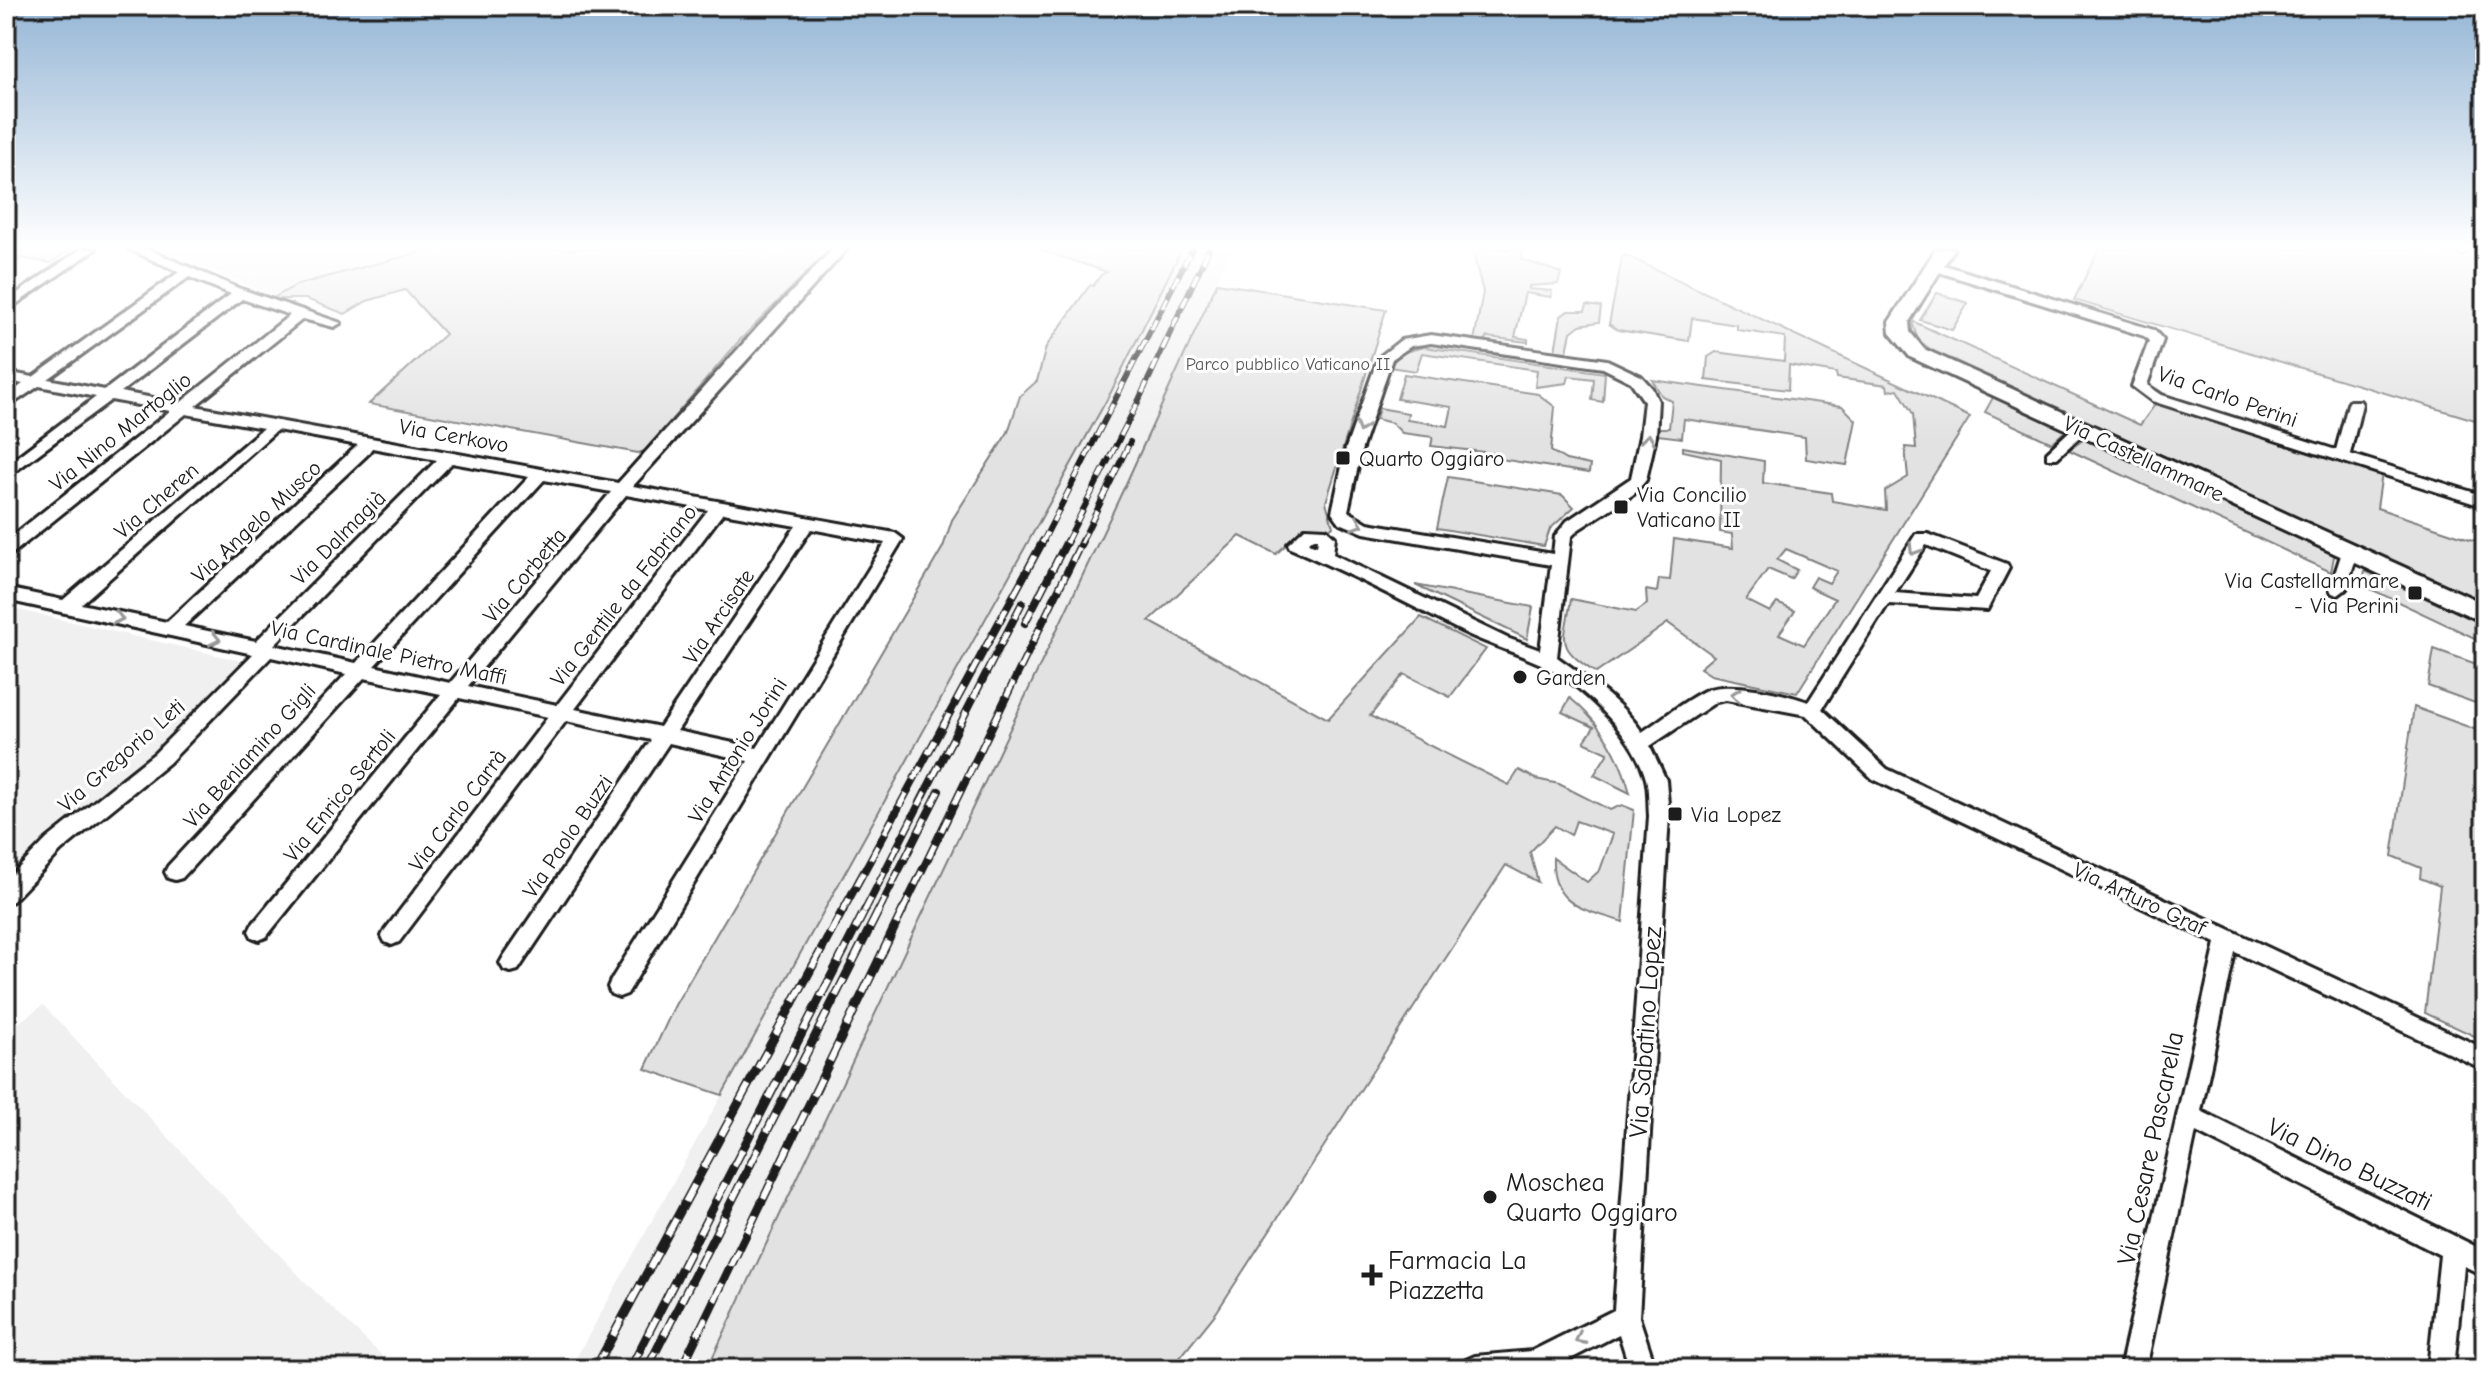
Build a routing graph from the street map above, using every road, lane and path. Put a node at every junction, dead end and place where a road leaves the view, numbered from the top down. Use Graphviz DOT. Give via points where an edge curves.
graph roads {
  1 [pos="131,313"];
  2 [pos="215,313"];
  3 [pos="294,313"];
  4 [pos="777,313"];
  5 [pos="1905,313"];
  6 [pos="2094,313"];
  7 [pos="299,315"];
  8 [pos="334,323"];
  9 [pos="6,376"];
  10 [pos="37,381"];
  11 [pos="110,394"];
  12 [pos="6,403"];
  13 [pos="2355,404"];
  14 [pos="184,408"];
  15 [pos="273,425"];
  16 [pos="2081,428"];
  17 [pos="368,442"];
  18 [pos="2052,455"];
  19 [pos="449,457"];
  20 [pos="2342,457"];
  21 [pos="6,473"];
  22 [pos="541,473"];
  23 [pos="626,488"];
  24 [pos="2485,502"];
  25 [pos="720,505"];
  26 [pos="808,521"];
  27 [pos="895,539"];
  28 [pos="6,550"];
  29 [pos="2350,552"];
  30 [pos="1329,558"];
  31 [pos="1559,561"];
  32 [pos="2338,589"];
  33 [pos="6,594"];
  34 [pos="1883,598"];
  35 [pos="66,607"];
  36 [pos="2485,614"];
  37 [pos="170,629"];
  38 [pos="264,650"];
  39 [pos="1548,660"];
  40 [pos="359,670"];
  41 [pos="456,690"];
  42 [pos="1812,710"];
  43 [pos="560,713"];
  44 [pos="664,735"];
  45 [pos="1639,743"];
  46 [pos="761,756"];
  47 [pos="175,872"];
  48 [pos="6,895"];
  49 [pos="259,931"];
  50 [pos="392,936"];
  51 [pos="2227,940"];
  52 [pos="511,963"];
  53 [pos="619,987"];
  54 [pos="2485,1060"];
  55 [pos="2188,1116"];
  56 [pos="2453,1249"];
  57 [pos="2485,1264"];
  58 [pos="1626,1317"];
  59 [pos="1540,1367"];
  60 [pos="1475,1369"];
  61 [pos="1643,1369"];
  62 [pos="2133,1369"];
  63 [pos="2441,1369"];
  1 -- 10 [label="street"];
  2 -- 11 [label="street"];
  3 -- 7 [label="street"];
  4 -- 23 [label="street, Via Corbetta"];
  5 -- 16 [label="street, Via Castellammare" via="1900,333 1936,364"];
  6 -- 20 [label="street, Via Carlo Perini" via="2156,340 2139,384 2142,390"];
  7 -- 8 [label="street"];
  7 -- 14 [label="street, Via Nino Martoglio"];
  9 -- 10 [label="street, Via Cerkovo"];
  10 -- 11 [label="street, Via Cerkovo"];
  10 -- 12 [label="street"];
  11 -- 14 [label="street, Via Cerkovo"];
  11 -- 21 [label="street"];
  13 -- 20 [label="street"];
  14 -- 15 [label="street, Via Cerkovo"];
  14 -- 28 [label="street, Via Nino Martoglio"];
  15 -- 17 [label="street, Via Cerkovo"];
  15 -- 35 [label="street, Via Cheren"];
  16 -- 18 [label="street"];
  16 -- 29 [label="street, Via Castellammare"];
  17 -- 19 [label="street, Via Cerkovo"];
  17 -- 37 [label="street, Via Angelo Musco"];
  19 -- 22 [label="street, Via Cerkovo"];
  19 -- 38 [label="street, Via Dalmagià"];
  20 -- 24 [label="street, Via Carlo Perini"];
  22 -- 23 [label="street, Via Cerkovo"];
  22 -- 40 [label="street, Via Beniamino Gigli"];
  23 -- 25 [label="street, Via Cerkovo"];
  23 -- 41 [label="street, Via Corbetta"];
  25 -- 26 [label="street, Via Cerkovo"];
  25 -- 43 [label="street, Via Gentile da Fabriano"];
  26 -- 27 [label="street, Via Cerkovo"];
  26 -- 44 [label="street, Via Arcisate"];
  27 -- 46 [label="street, Via Antonio Jorini"];
  29 -- 32 [label="street"];
  29 -- 36 [label="street, Via Castellammare"];
  30 -- 39 [label="street, Via Sabatino Lopez" via="1501,643"];
  31 -- 31 [label="street, one-way" via="1563,536 1573,525 1638,480 1648,436 1647,391 1607,364 1431,339 1393,349 1385,358 1354,448 1340,512 1364,528"];
  31 -- 39 [label="street"];
  33 -- 35 [label="street, Via Cardinale Pietro Maffi"];
  34 -- 34 [label="street, one-way" via="1981,606 2001,568 1922,538"];
  34 -- 42 [label="street"];
  35 -- 37 [label="street, Via Cardinale Pietro Maffi, one-way"];
  37 -- 38 [label="street, Via Cardinale Pietro Maffi, one-way"];
  38 -- 40 [label="street, Via Cardinale Pietro Maffi"];
  38 -- 48 [label="street, Via Gregorio Leti" via="162,758 54,845"];
  39 -- 45 [label="street, Via Sabatino Lopez" via="1606,704"];
  40 -- 41 [label="street, Via Cardinale Pietro Maffi"];
  40 -- 47 [label="street, Via Beniamino Gigli"];
  41 -- 43 [label="street, Via Cardinale Pietro Maffi"];
  41 -- 49 [label="street, Via Enrico Sertoli"];
  42 -- 45 [label="street, one-way" via="1720,694"];
  42 -- 51 [label="street, Via Arturo Graf" via="1880,774"];
  43 -- 44 [label="street, Via Cardinale Pietro Maffi"];
  43 -- 50 [label="street, Via Carlo Carrà"];
  44 -- 46 [label="street, Via Cardinale Pietro Maffi"];
  44 -- 52 [label="street, Via Paolo Buzzi"];
  45 -- 58 [label="street, Via Sabatino Lopez" via="1660,799"];
  46 -- 53 [label="street, Via Antonio Jorini"];
  51 -- 54 [label="street, Via Arturo Graf"];
  51 -- 55 [label="street, Via Cesare Pascarella"];
  55 -- 56 [label="street, Via Dino Buzzati"];
  55 -- 62 [label="street, Via Cesare Pascarella"];
  56 -- 57 [label="street, Via Dino Buzzati"];
  56 -- 63 [label="street"];
  58 -- 59 [label="street, one-way" via="1584,1336"];
  58 -- 61 [label="street, Via Sabatino Lopez"];
  59 -- 60 [label="street"];
}
